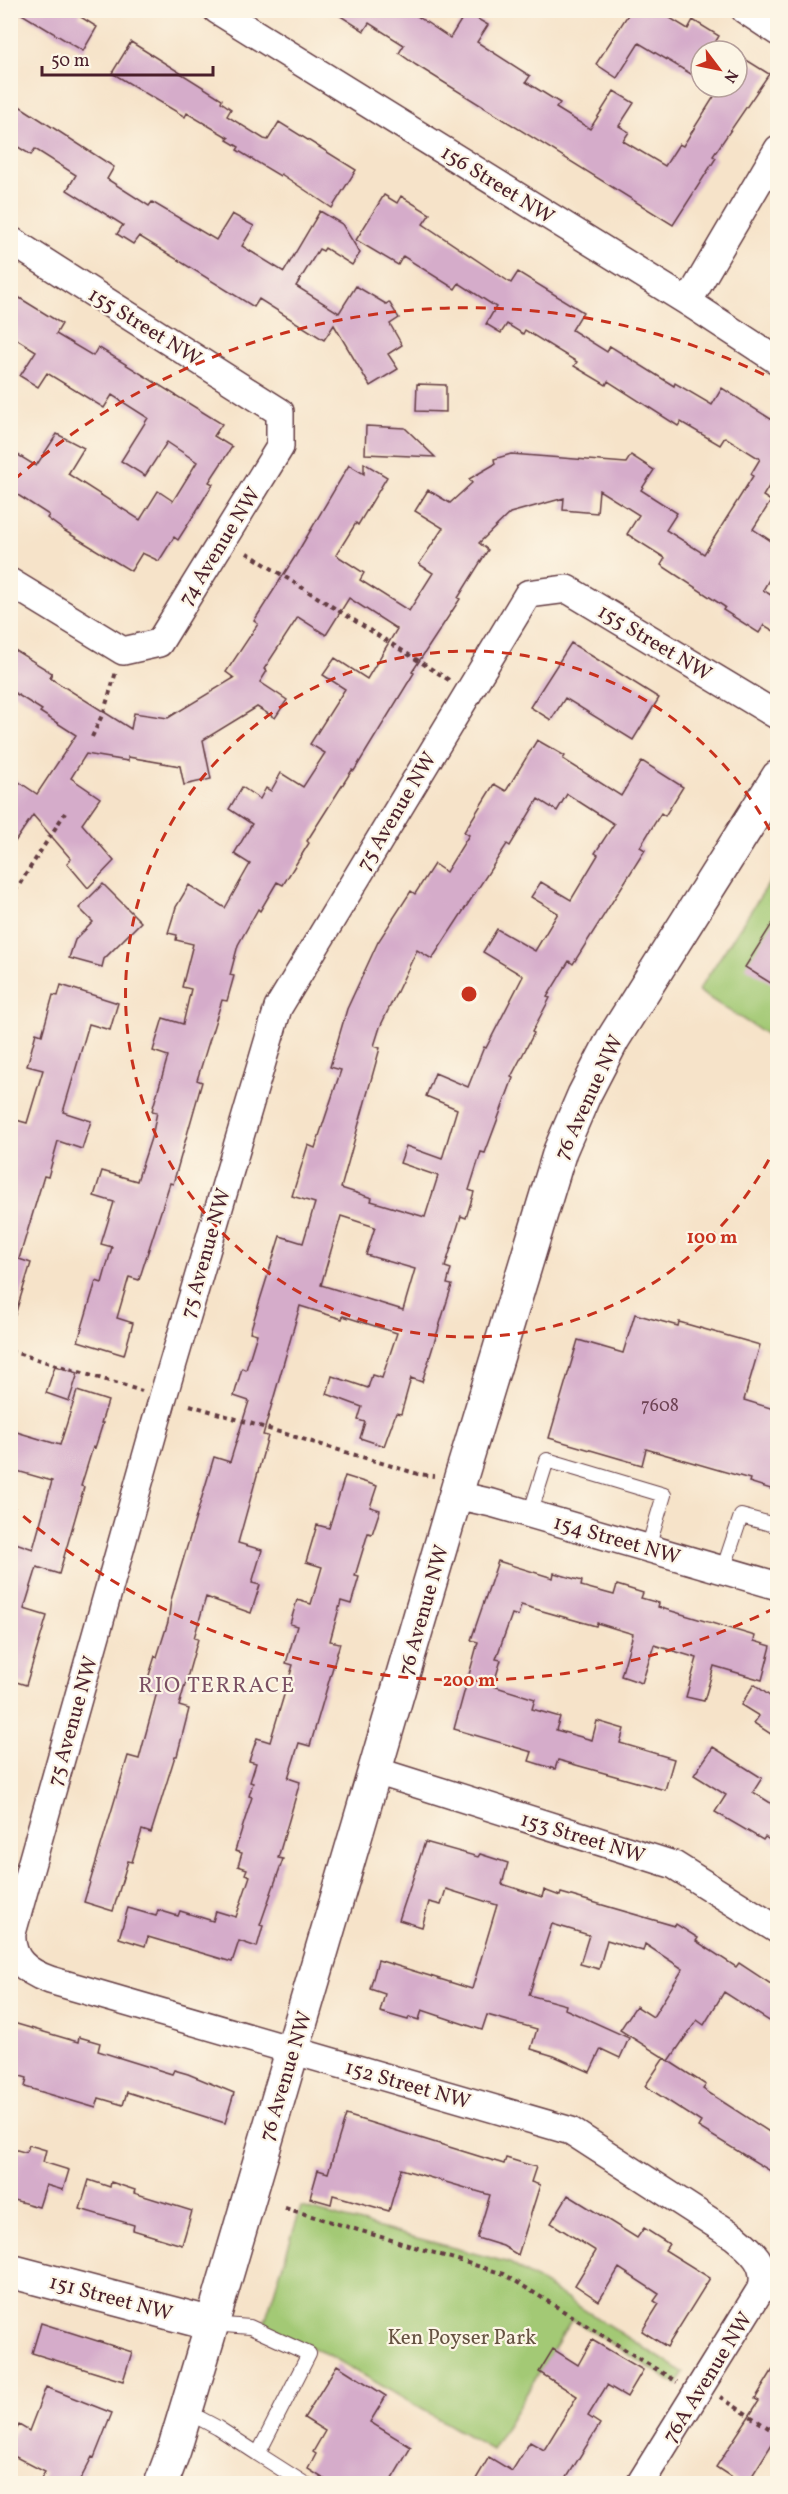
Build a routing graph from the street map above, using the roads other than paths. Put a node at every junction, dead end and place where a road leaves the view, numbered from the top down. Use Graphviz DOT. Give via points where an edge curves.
graph roads {
  1 [pos="217,10"];
  2 [pos="745,10"];
  3 [pos="777,32"];
  4 [pos="777,149"];
  5 [pos="10,240"];
  6 [pos="688,302"];
  7 [pos="777,361"];
  8 [pos="280,412"];
  9 [pos="10,582"];
  10 [pos="528,594"];
  11 [pos="777,716"];
  12 [pos="777,777"];
  13 [pos="458,1486"];
  14 [pos="530,1514"];
  15 [pos="777,1526"];
  16 [pos="648,1548"];
  17 [pos="723,1570"];
  18 [pos="777,1586"];
  19 [pos="375,1772"];
  20 [pos="777,1930"];
  21 [pos="22,1963"];
  22 [pos="293,2051"];
  23 [pos="761,2267"];
  24 [pos="10,2271"];
  25 [pos="212,2324"];
  26 [pos="186,2411"];
  27 [pos="258,2454"];
  28 [pos="161,2484"];
  29 [pos="304,2484"];
  30 [pos="640,2484"];
  1 -- 6 [label="street, 156 Street NW"];
  2 -- 3 [label="street"];
  4 -- 6 [label="street"];
  5 -- 8 [label="street, 155 Street NW"];
  6 -- 7 [label="street, 156 Street NW"];
  8 -- 9 [label="street, 74 Avenue NW" via="280,447 159,643 123,651"];
  10 -- 11 [label="street, 155 Street NW" via="567,589"];
  10 -- 21 [label="street, 75 Avenue NW" via="278,1008 163,1397 12,1933 14,1955"];
  12 -- 13 [label="street, 76 Avenue NW" via="613,1039 571,1124"];
  13 -- 14 [label="street, 154 Street NW"];
  13 -- 19 [label="street, 76 Avenue NW"];
  14 -- 16 [label="street, 154 Street NW"];
  14 -- 16 [label="lane" via="547,1460 664,1495"];
  15 -- 17 [label="lane" via="741,1516"];
  16 -- 17 [label="street, 154 Street NW"];
  17 -- 18 [label="street, 154 Street NW"];
  19 -- 20 [label="street, 153 Street NW" via="674,1865"];
  19 -- 22 [label="street, 76 Avenue NW"];
  21 -- 22 [label="street, 152 Street NW" via="50,1980"];
  22 -- 23 [label="street, 152 Street NW" via="571,2132 735,2236 756,2256"];
  22 -- 25 [label="street, 76 Avenue NW"];
  23 -- 30 [label="street, 76A Avenue NW" via="762,2287"];
  24 -- 25 [label="street, 151 Street NW"];
  25 -- 26 [label="street, 76 Avenue NW"];
  25 -- 27 [label="lane" via="250,2327 309,2354"];
  26 -- 27 [label="lane"];
  26 -- 28 [label="street, 76 Avenue NW"];
  27 -- 29 [label="lane"];
}
